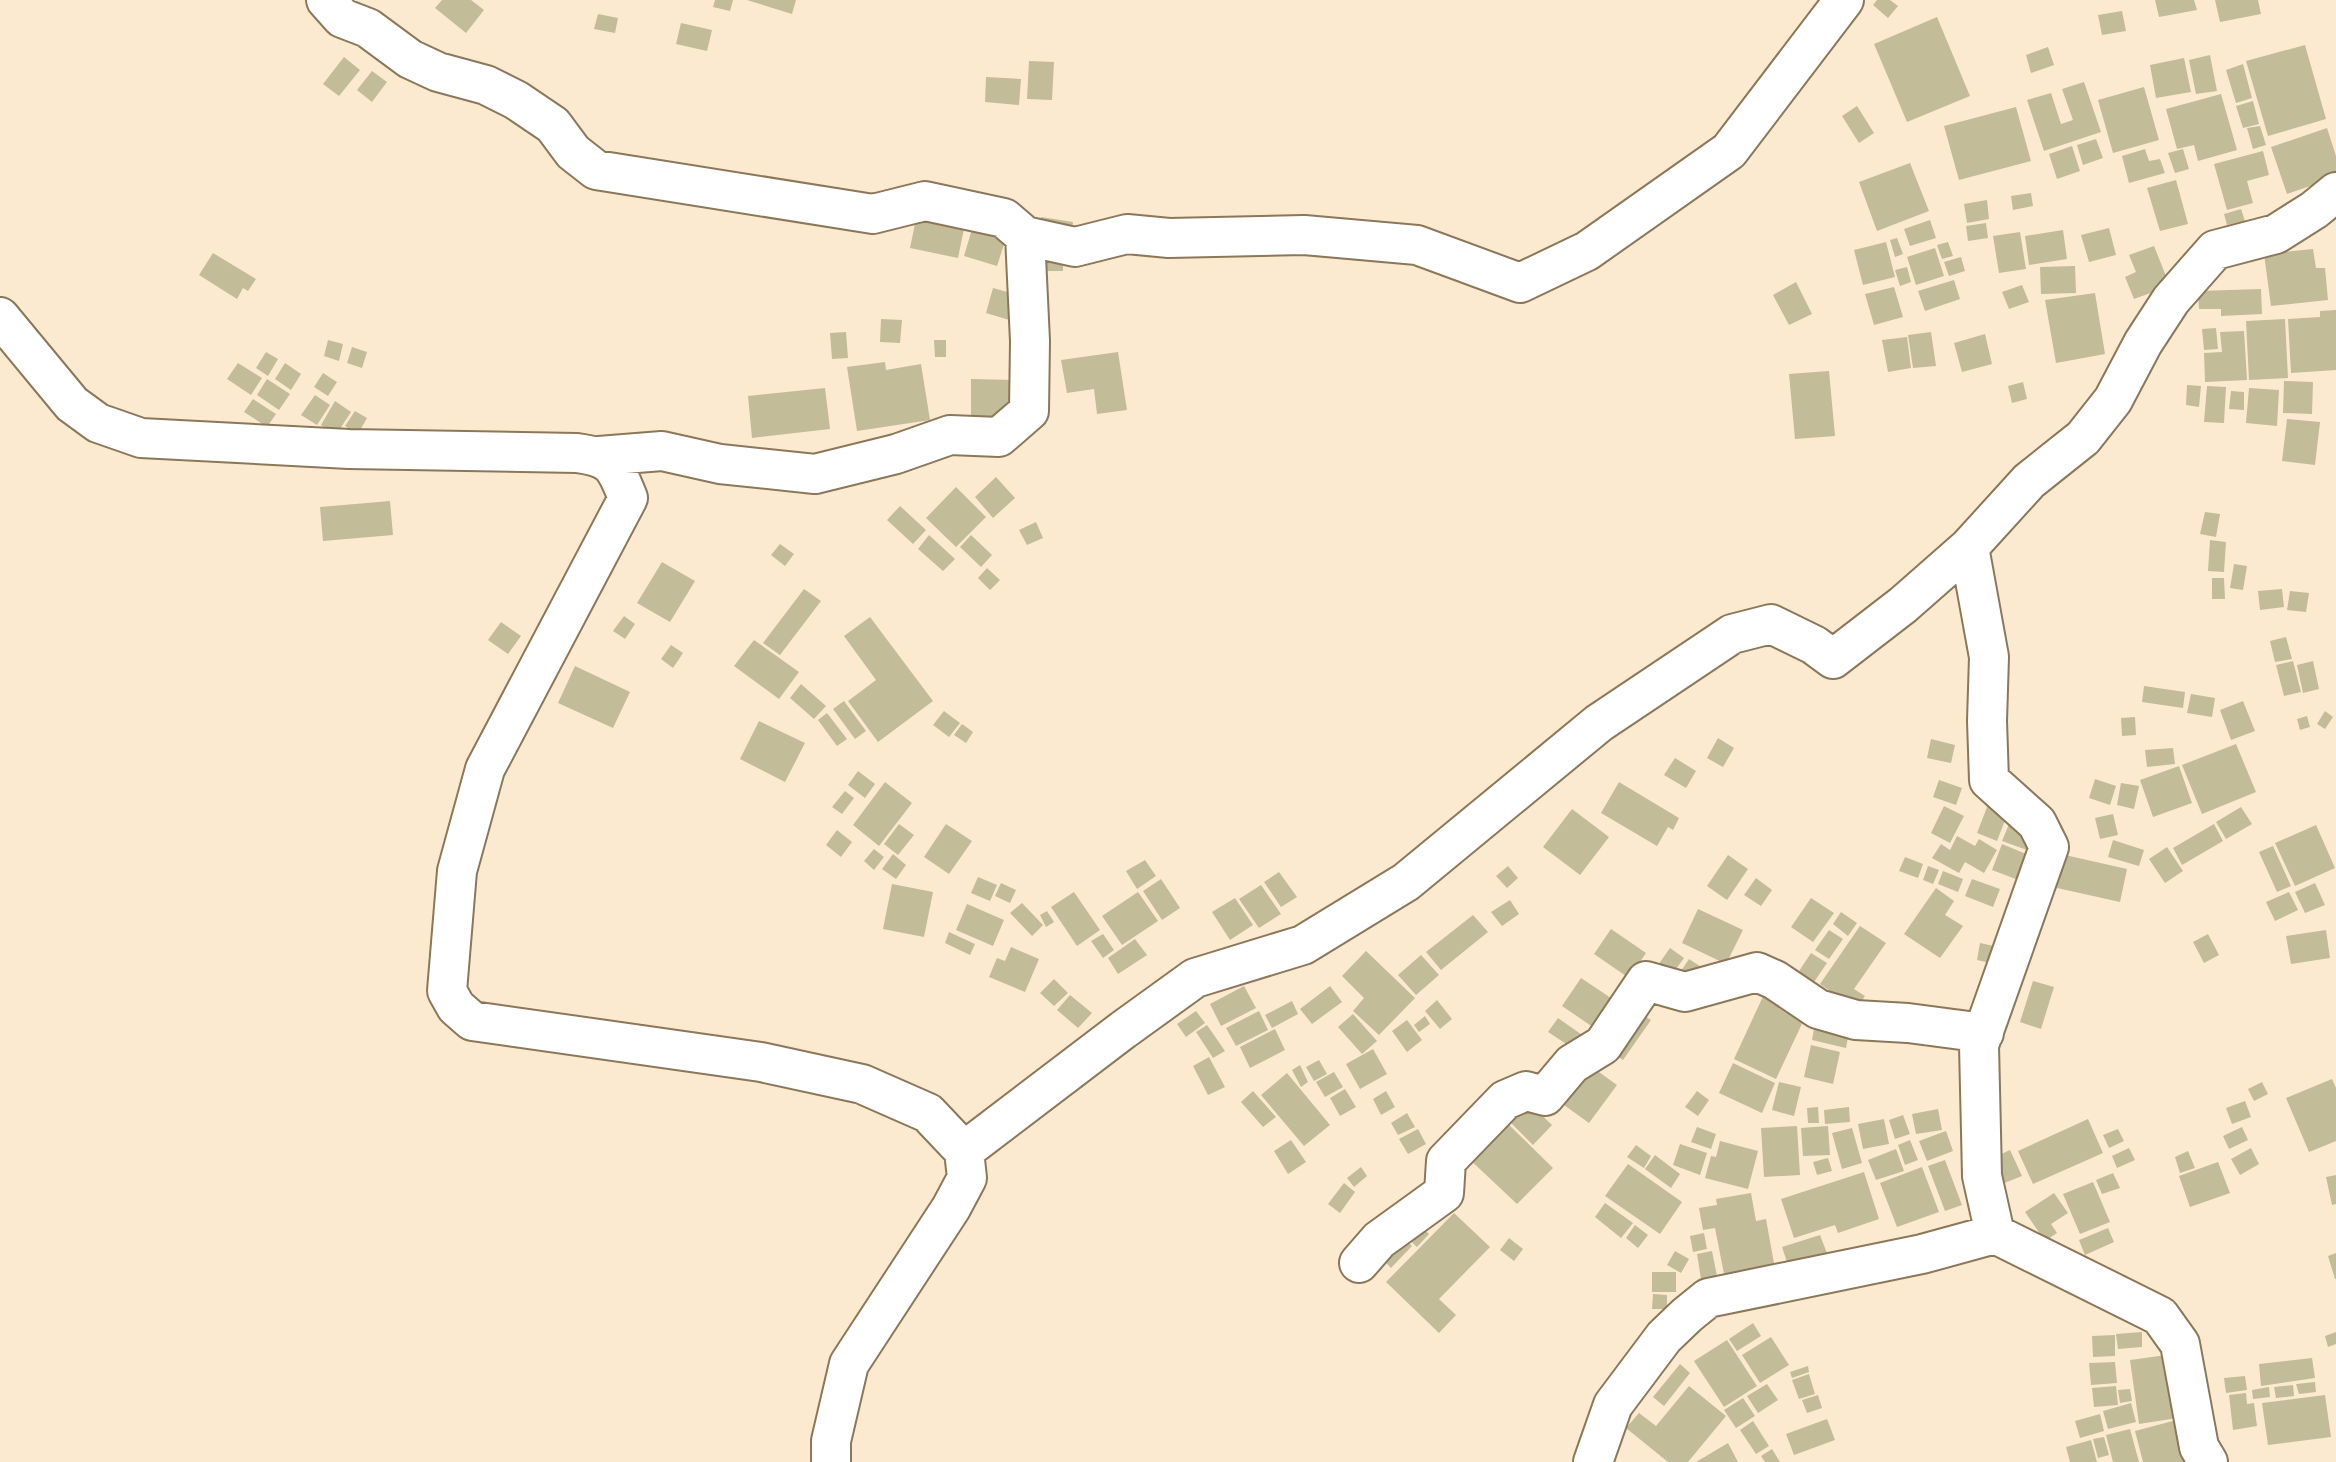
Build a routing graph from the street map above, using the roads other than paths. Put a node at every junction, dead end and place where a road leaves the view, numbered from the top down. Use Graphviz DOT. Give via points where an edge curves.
graph roads {
  1 [pos="326,0"];
  2 [pos="1844,0"];
  3 [pos="2336,192"];
  4 [pos="1025,236"];
  5 [pos="0,317"];
  6 [pos="599,456"];
  7 [pos="1969,547"];
  8 [pos="1984,1032"];
  9 [pos="964,1151"];
  10 [pos="1995,1234"];
  11 [pos="1359,1263"];
  12 [pos="831,1462"];
  13 [pos="1594,1462"];
  14 [pos="2208,1462"];
  1 -- 4 [label="street" via="342,18 368,28 410,59 516,100 553,125 573,152 596,170 873,214 925,201 1004,218"];
  2 -- 4 [label="street" via="1729,151 1587,251 1520,282 1417,245 1304,235 1169,238 1127,234 1075,247"];
  3 -- 7 [label="street" via="2276,234 2215,250 2171,299 2113,400 2083,438 2029,481"];
  4 -- 6 [label="street" via="1028,411 999,437 950,435 815,474 720,464 662,452"];
  5 -- 6 [label="street" via="72,404 98,423 141,438"];
  6 -- 9 [label="street" via="617,470 628,498 485,769 457,871 447,991 472,1021 761,1062 862,1084 928,1113"];
  7 -- 8 [label="street" via="1989,657 1989,780 2037,823 2049,847"];
  7 -- 9 [label="street" via="1833,659 1771,624 1732,634 1599,723 1406,882 1303,945 1195,978"];
  8 -- 10 [label="street" via="1979,1045 1982,1176"];
  8 -- 11 [label="street" via="1856,1020 1818,1009 1757,972 1685,992 1646,981 1603,1045 1572,1064 1545,1096 1526,1091 1505,1100 1446,1161 1444,1193 1379,1240"];
  9 -- 12 [label="street" via="967,1178 951,1208 849,1364 831,1441"];
  10 -- 13 [label="street" via="1922,1254 1709,1298 1664,1337 1613,1405"];
  10 -- 14 [label="street" via="2160,1316 2180,1343 2199,1447"];
}
